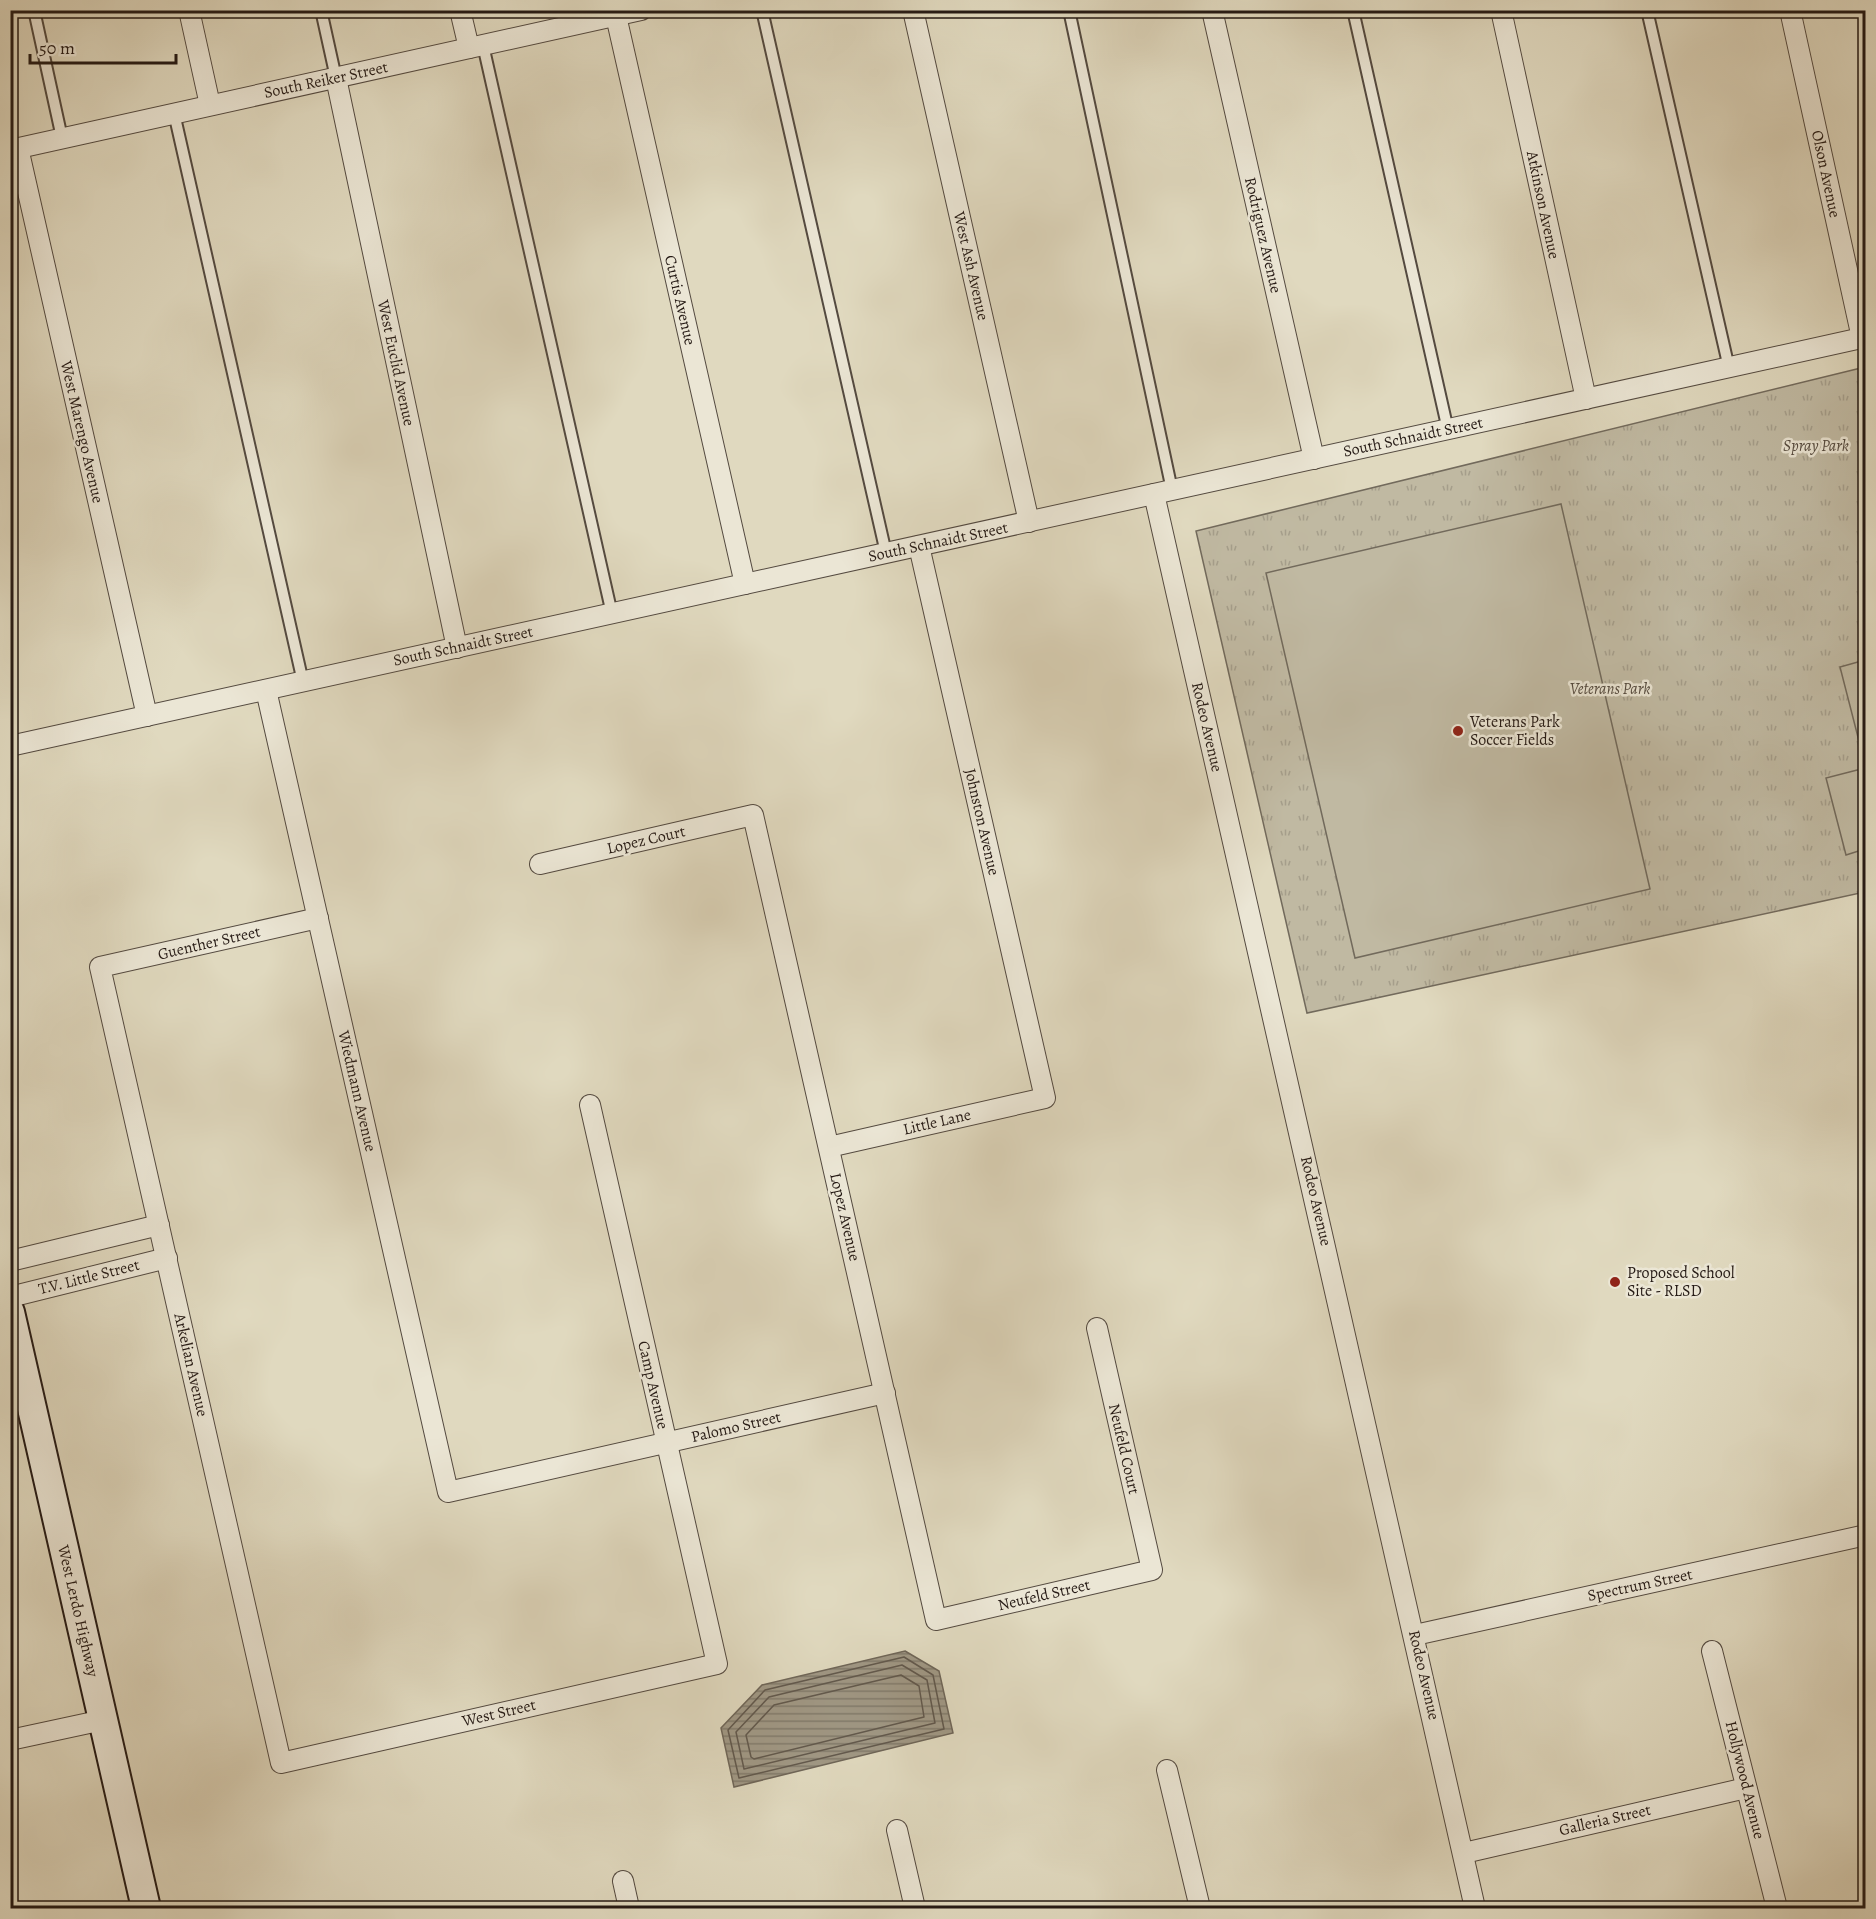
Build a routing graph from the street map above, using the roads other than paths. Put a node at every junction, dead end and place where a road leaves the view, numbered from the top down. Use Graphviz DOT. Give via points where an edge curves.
graph roads {
  1 [pos="34,10"];
  2 [pos="189,10"];
  3 [pos="321,10"];
  4 [pos="460,10"];
  5 [pos="641,10"];
  6 [pos="762,10"];
  7 [pos="913,10"];
  8 [pos="1070,10"];
  9 [pos="1212,10"];
  10 [pos="1353,10"];
  11 [pos="1501,10"];
  12 [pos="1647,10"];
  13 [pos="1790,10"];
  14 [pos="607,15"];
  15 [pos="476,47"];
  16 [pos="336,78"];
  17 [pos="210,105"];
  18 [pos="174,113"];
  19 [pos="62,138"];
  20 [pos="14,149"];
  21 [pos="1864,338"];
  22 [pos="1729,368"];
  23 [pos="1586,399"];
  24 [pos="1448,429"];
  25 [pos="1314,459"];
  26 [pos="1163,492"];
  27 [pos="1029,522"];
  28 [pos="920,546"];
  29 [pos="886,554"];
  30 [pos="745,584"];
  31 [pos="612,614"];
  32 [pos="457,648"];
  33 [pos="303,682"];
  34 [pos="266,690"];
  35 [pos="147,716"];
  36 [pos="11,742"];
  37 [pos="753,816"];
  38 [pos="540,864"];
  39 [pos="318,918"];
  40 [pos="100,967"];
  41 [pos="1045,1098"];
  42 [pos="590,1105"];
  43 [pos="829,1147"];
  44 [pos="159,1225"];
  45 [pos="166,1258"];
  46 [pos="10,1261"];
  47 [pos="10,1297"];
  48 [pos="10,1312"];
  49 [pos="1097,1328"];
  50 [pos="885,1393"];
  51 [pos="667,1443"];
  52 [pos="448,1492"];
  53 [pos="1866,1535"];
  54 [pos="1152,1570"];
  55 [pos="936,1620"];
  56 [pos="1415,1635"];
  57 [pos="1712,1652"];
  58 [pos="717,1664"];
  59 [pos="103,1720"];
  60 [pos="10,1740"];
  61 [pos="281,1763"];
  62 [pos="1167,1770"];
  63 [pos="1746,1788"];
  64 [pos="897,1830"];
  65 [pos="1464,1853"];
  66 [pos="623,1881"];
  67 [pos="146,1908"];
  68 [pos="629,1908"];
  69 [pos="915,1908"];
  70 [pos="1200,1908"];
  71 [pos="1475,1908"];
  72 [pos="1777,1908"];
  1 -- 19 [label="lane"];
  2 -- 17 [label="street"];
  3 -- 16 [label="lane"];
  4 -- 15 [label="street"];
  5 -- 14 [label="street, South Reiker Street"];
  6 -- 29 [label="lane"];
  7 -- 27 [label="street, West Ash Avenue"];
  8 -- 26 [label="lane"];
  9 -- 25 [label="street, Rodriguez Avenue"];
  10 -- 24 [label="lane"];
  11 -- 23 [label="street, Atkinson Avenue"];
  12 -- 22 [label="lane"];
  13 -- 21 [label="street, Olson Avenue"];
  14 -- 15 [label="street, South Reiker Street"];
  14 -- 30 [label="street, Curtis Avenue"];
  15 -- 16 [label="street, South Reiker Street"];
  15 -- 31 [label="lane"];
  16 -- 17 [label="street, South Reiker Street"];
  16 -- 32 [label="street, West Euclid Avenue"];
  17 -- 18 [label="street, South Reiker Street"];
  18 -- 19 [label="street, South Reiker Street"];
  18 -- 33 [label="lane"];
  19 -- 20 [label="street, South Reiker Street"];
  20 -- 35 [label="street, West Marengo Avenue"];
  21 -- 22 [label="street, South Schnaidt Street"];
  22 -- 23 [label="street, South Schnaidt Street"];
  23 -- 24 [label="street, South Schnaidt Street"];
  24 -- 25 [label="street, South Schnaidt Street"];
  25 -- 26 [label="street, South Schnaidt Street"];
  26 -- 27 [label="street, South Schnaidt Street"];
  26 -- 56 [label="street, Rodeo Avenue"];
  27 -- 28 [label="street, South Schnaidt Street"];
  28 -- 29 [label="street, South Schnaidt Street"];
  28 -- 41 [label="street, Johnston Avenue"];
  29 -- 30 [label="street, South Schnaidt Street"];
  30 -- 31 [label="street, South Schnaidt Street"];
  31 -- 32 [label="street, South Schnaidt Street"];
  32 -- 33 [label="street, South Schnaidt Street"];
  33 -- 34 [label="street, South Schnaidt Street"];
  34 -- 35 [label="street, South Schnaidt Street"];
  34 -- 39 [label="street, Wiedmann Avenue"];
  35 -- 36 [label="street, South Schnaidt Street"];
  37 -- 38 [label="street, Lopez Court"];
  37 -- 43 [label="street, Lopez Avenue"];
  39 -- 40 [label="street, Guenther Street"];
  39 -- 52 [label="street, Wiedmann Avenue"];
  40 -- 44 [label="street, Arkelian Avenue"];
  41 -- 43 [label="street, Little Lane"];
  42 -- 51 [label="street, Camp Avenue"];
  43 -- 50 [label="street, Lopez Avenue"];
  44 -- 45 [label="street, Arkelian Avenue"];
  44 -- 46 [label="street, T.V. Little Street"];
  45 -- 47 [label="street, T.V. Little Street"];
  45 -- 61 [label="street, Arkelian Avenue"];
  48 -- 59 [label="main road, West Lerdo Highway"];
  49 -- 54 [label="street, Neufeld Court"];
  50 -- 51 [label="street, Palomo Street"];
  50 -- 55 [label="street, Lopez Avenue"];
  51 -- 52 [label="street, Palomo Street"];
  51 -- 58 [label="street, Camp Avenue"];
  53 -- 56 [label="street, Spectrum Street"];
  54 -- 55 [label="street, Neufeld Street"];
  56 -- 65 [label="street, Rodeo Avenue"];
  57 -- 63 [label="street, Hollywood Avenue"];
  58 -- 61 [label="street, West Street"];
  59 -- 60 [label="street"];
  59 -- 67 [label="main road, West Lerdo Highway"];
  62 -- 70 [label="street"];
  63 -- 65 [label="street, Galleria Street"];
  63 -- 72 [label="street, Hollywood Avenue"];
  64 -- 69 [label="street"];
  65 -- 71 [label="street, Rodeo Avenue"];
  66 -- 68 [label="street"];
}
